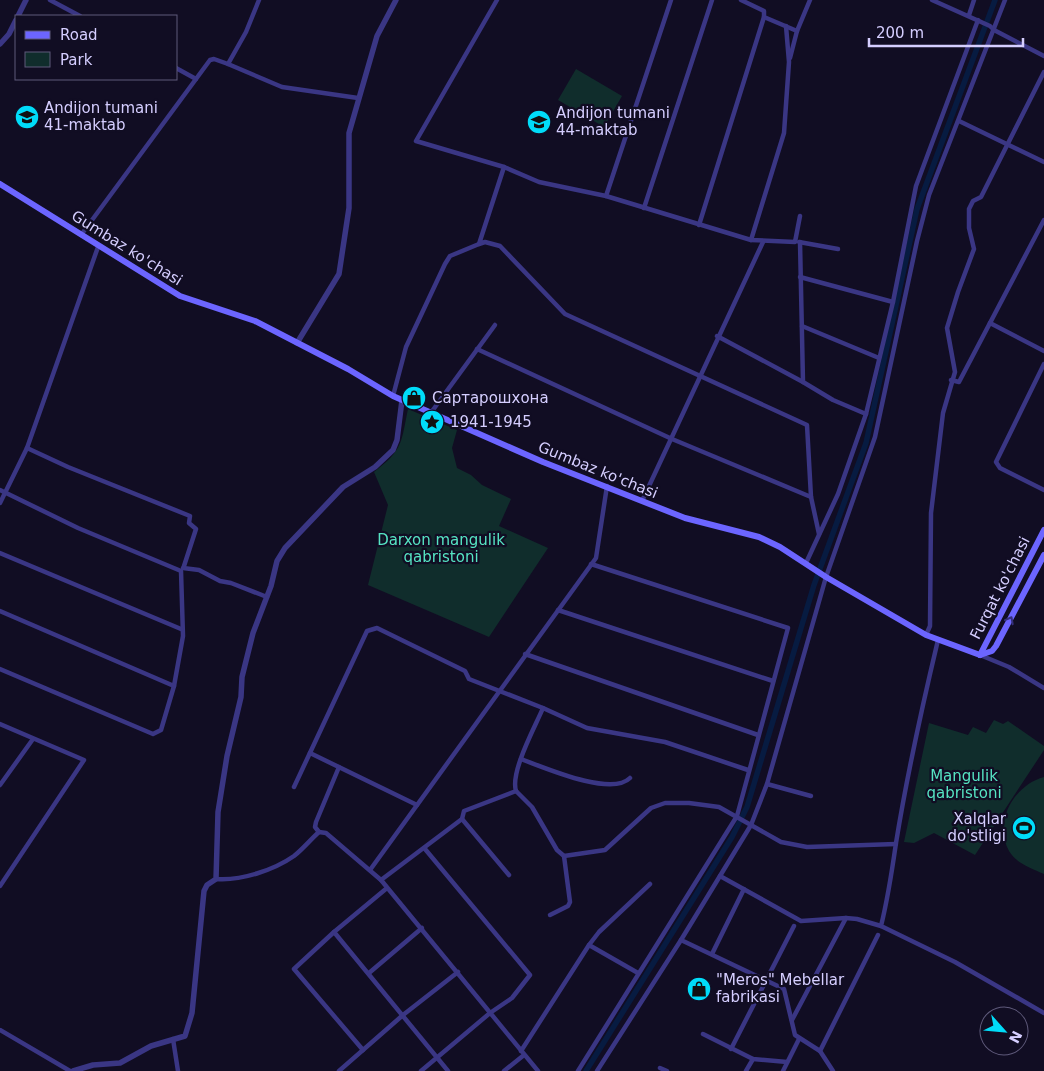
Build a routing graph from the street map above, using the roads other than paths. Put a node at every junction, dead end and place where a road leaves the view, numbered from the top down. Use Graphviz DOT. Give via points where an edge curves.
graph roads {
  1 [pos="26,0"];
  2 [pos="50,0"];
  3 [pos="259,0"];
  4 [pos="396,0"];
  5 [pos="496,0"];
  6 [pos="671,0"];
  7 [pos="712,0"];
  8 [pos="741,0"];
  9 [pos="810,0"];
  10 [pos="932,0"];
  11 [pos="974,0"];
  12 [pos="1005,0"];
  13 [pos="18,15"];
  14 [pos="78,15"];
  15 [pos="969,15"];
  16 [pos="764,17"];
  17 [pos="978,20"];
  18 [pos="15,22"];
  19 [pos="786,26"];
  20 [pos="992,28"];
  21 [pos="797,31"];
  22 [pos="0,44"];
  23 [pos="1044,56"];
  24 [pos="789,62"];
  25 [pos="228,64"];
  26 [pos="178,69"];
  27 [pos="1044,72"];
  28 [pos="196,79"];
  29 [pos="358,98"];
  30 [pos="958,121"];
  31 [pos="1007,144"];
  32 [pos="1044,162"];
  33 [pos="504,167"];
  34 [pos="0,184"];
  35 [pos="606,196"];
  36 [pos="644,208"];
  37 [pos="800,216"];
  38 [pos="1044,220"];
  39 [pos="699,225"];
  40 [pos="81,235"];
  41 [pos="751,240"];
  42 [pos="763,242"];
  43 [pos="797,242"];
  44 [pos="479,244"];
  45 [pos="98,247"];
  46 [pos="838,249"];
  47 [pos="800,277"];
  48 [pos="893,302"];
  49 [pos="990,323"];
  50 [pos="495,325"];
  51 [pos="802,326"];
  52 [pos="717,336"];
  53 [pos="298,343"];
  54 [pos="477,349"];
  55 [pos="1044,351"];
  56 [pos="879,358"];
  57 [pos="1044,364"];
  58 [pos="701,375"];
  59 [pos="951,380"];
  60 [pos="803,382"];
  61 [pos="393,396"];
  62 [pos="402,400"];
  63 [pos="430,414"];
  64 [pos="866,414"];
  65 [pos="672,438"];
  66 [pos="27,448"];
  67 [pos="607,486"];
  68 [pos="0,490"];
  69 [pos="1044,490"];
  70 [pos="6,492"];
  71 [pos="811,497"];
  72 [pos="642,501"];
  73 [pos="0,503"];
  74 [pos="1044,530"];
  75 [pos="818,534"];
  76 [pos="0,553"];
  77 [pos="1044,555"];
  78 [pos="806,563"];
  79 [pos="591,564"];
  80 [pos="182,568"];
  81 [pos="826,577"];
  82 [pos="267,597"];
  83 [pos="558,610"];
  84 [pos="0,611"];
  85 [pos="182,630"];
  86 [pos="926,635"];
  87 [pos="938,640"];
  88 [pos="525,654"];
  89 [pos="980,655"];
  90 [pos="0,669"];
  91 [pos="773,680"];
  92 [pos="174,686"];
  93 [pos="1044,688"];
  94 [pos="499,690"];
  95 [pos="543,708"];
  96 [pos="0,724"];
  97 [pos="758,735"];
  98 [pos="33,740"];
  99 [pos="310,753"];
  100 [pos="521,759"];
  101 [pos="338,767"];
  102 [pos="748,770"];
  103 [pos="630,778"];
  104 [pos="767,784"];
  105 [pos="0,785"];
  106 [pos="294,787"];
  107 [pos="516,791"];
  108 [pos="811,796"];
  109 [pos="417,805"];
  110 [pos="739,817"];
  111 [pos="462,819"];
  112 [pos="750,824"];
  113 [pos="319,832"];
  114 [pos="896,844"];
  115 [pos="425,849"];
  116 [pos="564,856"];
  117 [pos="370,870"];
  118 [pos="509,875"];
  119 [pos="720,876"];
  120 [pos="216,879"];
  121 [pos="381,880"];
  122 [pos="650,884"];
  123 [pos="0,886"];
  124 [pos="387,888"];
  125 [pos="744,889"];
  126 [pos="550,915"];
  127 [pos="846,918"];
  128 [pos="794,926"];
  129 [pos="881,926"];
  130 [pos="422,928"];
  131 [pos="334,932"];
  132 [pos="878,935"];
  133 [pos="681,940"];
  134 [pos="589,945"];
  135 [pos="712,954"];
  136 [pos="458,972"];
  137 [pos="369,973"];
  138 [pos="638,974"];
  139 [pos="766,981"];
  140 [pos="490,1013"];
  141 [pos="1044,1013"];
  142 [pos="403,1015"];
  143 [pos="792,1020"];
  144 [pos="0,1030"];
  145 [pos="703,1034"];
  146 [pos="798,1039"];
  147 [pos="173,1040"];
  148 [pos="731,1049"];
  149 [pos="363,1050"];
  150 [pos="820,1051"];
  151 [pos="522,1053"];
  152 [pos="437,1057"];
  153 [pos="753,1059"];
  154 [pos="787,1062"];
  155 [pos="660,1068"];
  156 [pos="72,1071"];
  157 [pos="178,1071"];
  158 [pos="338,1071"];
  159 [pos="421,1071"];
  160 [pos="448,1071"];
  161 [pos="504,1071"];
  162 [pos="538,1071"];
  163 [pos="578,1071"];
  164 [pos="597,1071"];
  165 [pos="667,1071"];
  166 [pos="746,1071"];
  167 [pos="782,1071"];
  168 [pos="833,1071"];
  1 -- 13 [label="street"];
  2 -- 14 [label="street"];
  3 -- 25 [label="street"];
  4 -- 29 [label="street" via="377,36"];
  5 -- 33 [label="street" via="416,141"];
  6 -- 35 [label="street"];
  7 -- 36 [label="street"];
  8 -- 16 [label="street" via="764,11"];
  9 -- 21 [label="street"];
  10 -- 15 [label="street"];
  11 -- 15 [label="street"];
  12 -- 20 [label="street"];
  15 -- 17 [label="street"];
  16 -- 19 [label="street"];
  16 -- 39 [label="street"];
  17 -- 20 [label="street"];
  17 -- 48 [label="street" via="916,186"];
  18 -- 22 [label="street"];
  19 -- 21 [label="street"];
  19 -- 24 [label="street"];
  20 -- 23 [label="street"];
  20 -- 30 [label="street"];
  21 -- 24 [label="street"];
  24 -- 41 [label="street" via="784,133"];
  25 -- 28 [label="street" via="210,60"];
  25 -- 29 [label="street" via="282,87"];
  26 -- 28 [label="street"];
  27 -- 31 [label="street"];
  28 -- 40 [label="street"];
  29 -- 53 [label="street" via="349,133 349,208 339,274"];
  30 -- 31 [label="street"];
  30 -- 81 [label="street" via="929,195 876,438"];
  31 -- 32 [label="street"];
  31 -- 59 [label="street" via="981,197 972,201 969,208 974,249 948,328 954,366"];
  33 -- 35 [label="street" via="539,182"];
  33 -- 44 [label="street"];
  34 -- 40 [label="main road, Gumbaz ko'chasi"];
  35 -- 36 [label="street"];
  36 -- 39 [label="street"];
  37 -- 43 [label="street"];
  38 -- 49 [label="street"];
  39 -- 41 [label="street"];
  40 -- 45 [label="main road, Gumbaz ko'chasi"];
  41 -- 42 [label="street"];
  42 -- 43 [label="street"];
  42 -- 52 [label="street"];
  43 -- 46 [label="street"];
  43 -- 47 [label="street"];
  44 -- 58 [label="street" via="485,242 500,246 565,314"];
  44 -- 61 [label="street" via="450,256 445,264 406,347"];
  45 -- 53 [label="main road, Gumbaz ko'chasi" via="180,296 255,321"];
  45 -- 66 [label="street"];
  47 -- 48 [label="street"];
  47 -- 51 [label="street"];
  48 -- 56 [label="street"];
  49 -- 55 [label="street"];
  49 -- 59 [label="street" via="959,382"];
  50 -- 54 [label="street"];
  51 -- 56 [label="street"];
  51 -- 60 [label="street"];
  52 -- 58 [label="street"];
  52 -- 60 [label="street"];
  53 -- 61 [label="main road, Gumbaz ko'chasi"];
  54 -- 63 [label="street"];
  54 -- 65 [label="street"];
  56 -- 64 [label="street"];
  57 -- 69 [label="street" via="996,462 1000,468"];
  58 -- 65 [label="street"];
  58 -- 71 [label="street" via="807,425"];
  59 -- 86 [label="street" via="943,413 931,513 930,626"];
  60 -- 64 [label="street"];
  61 -- 62 [label="main road, Gumbaz ko'chasi"];
  62 -- 63 [label="main road, Gumbaz ko'chasi"];
  62 -- 82 [label="street" via="393,450 375,467 343,487 285,548 277,561"];
  63 -- 67 [label="main road, Gumbaz ko'chasi"];
  64 -- 75 [label="street" via="838,494"];
  65 -- 71 [label="street"];
  65 -- 72 [label="street"];
  66 -- 70 [label="street"];
  66 -- 80 [label="street" via="190,516 189,523 196,529"];
  67 -- 72 [label="main road, Gumbaz ko'chasi"];
  67 -- 79 [label="street" via="596,558"];
  68 -- 70 [label="street"];
  70 -- 73 [label="street"];
  70 -- 80 [label="street" via="78,528"];
  71 -- 75 [label="street"];
  72 -- 78 [label="main road, Gumbaz ko'chasi" via="685,518 759,537"];
  74 -- 89 [label="main road, Furqat ko'chasi"];
  75 -- 78 [label="street"];
  76 -- 85 [label="street"];
  89 -- 77 [label="main road, Furqat ko'chasi, one-way" via="996,646"];
  78 -- 81 [label="main road, Gumbaz ko'chasi"];
  79 -- 83 [label="street"];
  79 -- 91 [label="street" via="791,628"];
  80 -- 82 [label="street"];
  80 -- 85 [label="street"];
  81 -- 86 [label="main road, Gumbaz ko'chasi"];
  81 -- 104 [label="street"];
  82 -- 120 [label="street" via="244,668 241,697 227,756 218,812"];
  83 -- 88 [label="street"];
  83 -- 91 [label="street"];
  84 -- 92 [label="street"];
  85 -- 92 [label="street"];
  86 -- 87 [label="main road, Gumbaz ko'chasi"];
  87 -- 89 [label="main road, Gumbaz ko'chasi"];
  87 -- 114 [label="street" via="921,709"];
  88 -- 94 [label="street"];
  88 -- 97 [label="street"];
  89 -- 93 [label="street"];
  90 -- 92 [label="street" via="153,734 160,730"];
  91 -- 97 [label="street"];
  94 -- 95 [label="street"];
  94 -- 99 [label="street" via="469,679 465,671 382,629 370,628"];
  94 -- 109 [label="street"];
  95 -- 100 [label="street"];
  95 -- 102 [label="street" via="587,728 665,742"];
  96 -- 98 [label="street"];
  97 -- 102 [label="street"];
  98 -- 105 [label="street"];
  98 -- 123 [label="street" via="84,760"];
  99 -- 101 [label="street"];
  99 -- 106 [label="street"];
  100 -- 103 [label="street" via="569,777 608,785 621,784"];
  100 -- 107 [label="street"];
  101 -- 109 [label="street"];
  101 -- 113 [label="street" via="316,822"];
  102 -- 110 [label="street"];
  104 -- 108 [label="street"];
  104 -- 112 [label="street"];
  107 -- 111 [label="street" via="468,810"];
  107 -- 116 [label="street" via="532,807 557,850"];
  109 -- 117 [label="street"];
  110 -- 112 [label="street"];
  110 -- 116 [label="street" via="719,807 665,803 651,808 606,850"];
  110 -- 138 [label="street"];
  111 -- 115 [label="street"];
  111 -- 118 [label="street"];
  112 -- 114 [label="street" via="781,842 807,847"];
  112 -- 119 [label="street"];
  113 -- 117 [label="street" via="331,836"];
  113 -- 120 [label="street" via="294,856 273,867 249,875"];
  114 -- 129 [label="street" via="892,881"];
  115 -- 121 [label="street"];
  115 -- 140 [label="street" via="530,974 512,998"];
  116 -- 126 [label="street" via="570,902"];
  117 -- 121 [label="street"];
  119 -- 125 [label="street"];
  119 -- 133 [label="street"];
  120 -- 147 [label="street" via="207,885 204,892 188,1030 185,1036"];
  121 -- 124 [label="street"];
  122 -- 134 [label="street"];
  124 -- 130 [label="street"];
  124 -- 131 [label="street"];
  125 -- 127 [label="street" via="801,921"];
  125 -- 135 [label="street"];
  127 -- 129 [label="street"];
  127 -- 143 [label="street"];
  128 -- 139 [label="street"];
  129 -- 141 [label="street" via="954,962"];
  130 -- 136 [label="street"];
  130 -- 137 [label="street"];
  131 -- 137 [label="street"];
  131 -- 149 [label="street" via="294,969"];
  132 -- 150 [label="street"];
  133 -- 135 [label="street"];
  133 -- 164 [label="street"];
  134 -- 138 [label="street"];
  134 -- 151 [label="street"];
  135 -- 139 [label="street"];
  136 -- 140 [label="street"];
  136 -- 142 [label="street"];
  137 -- 142 [label="street"];
  138 -- 163 [label="street"];
  139 -- 143 [label="street" via="784,989"];
  139 -- 148 [label="street"];
  140 -- 151 [label="street"];
  140 -- 152 [label="street"];
  142 -- 149 [label="street"];
  142 -- 152 [label="street"];
  143 -- 146 [label="street"];
  144 -- 156 [label="street"];
  145 -- 148 [label="street"];
  146 -- 150 [label="street"];
  146 -- 154 [label="street"];
  147 -- 156 [label="street" via="151,1046 120,1063"];
  147 -- 157 [label="street"];
  148 -- 153 [label="street"];
  149 -- 158 [label="street"];
  150 -- 168 [label="street"];
  151 -- 161 [label="street"];
  151 -- 162 [label="street"];
  152 -- 159 [label="street"];
  152 -- 160 [label="street"];
  153 -- 154 [label="street"];
  153 -- 166 [label="street"];
  154 -- 167 [label="street"];
  155 -- 165 [label="street"];
}
